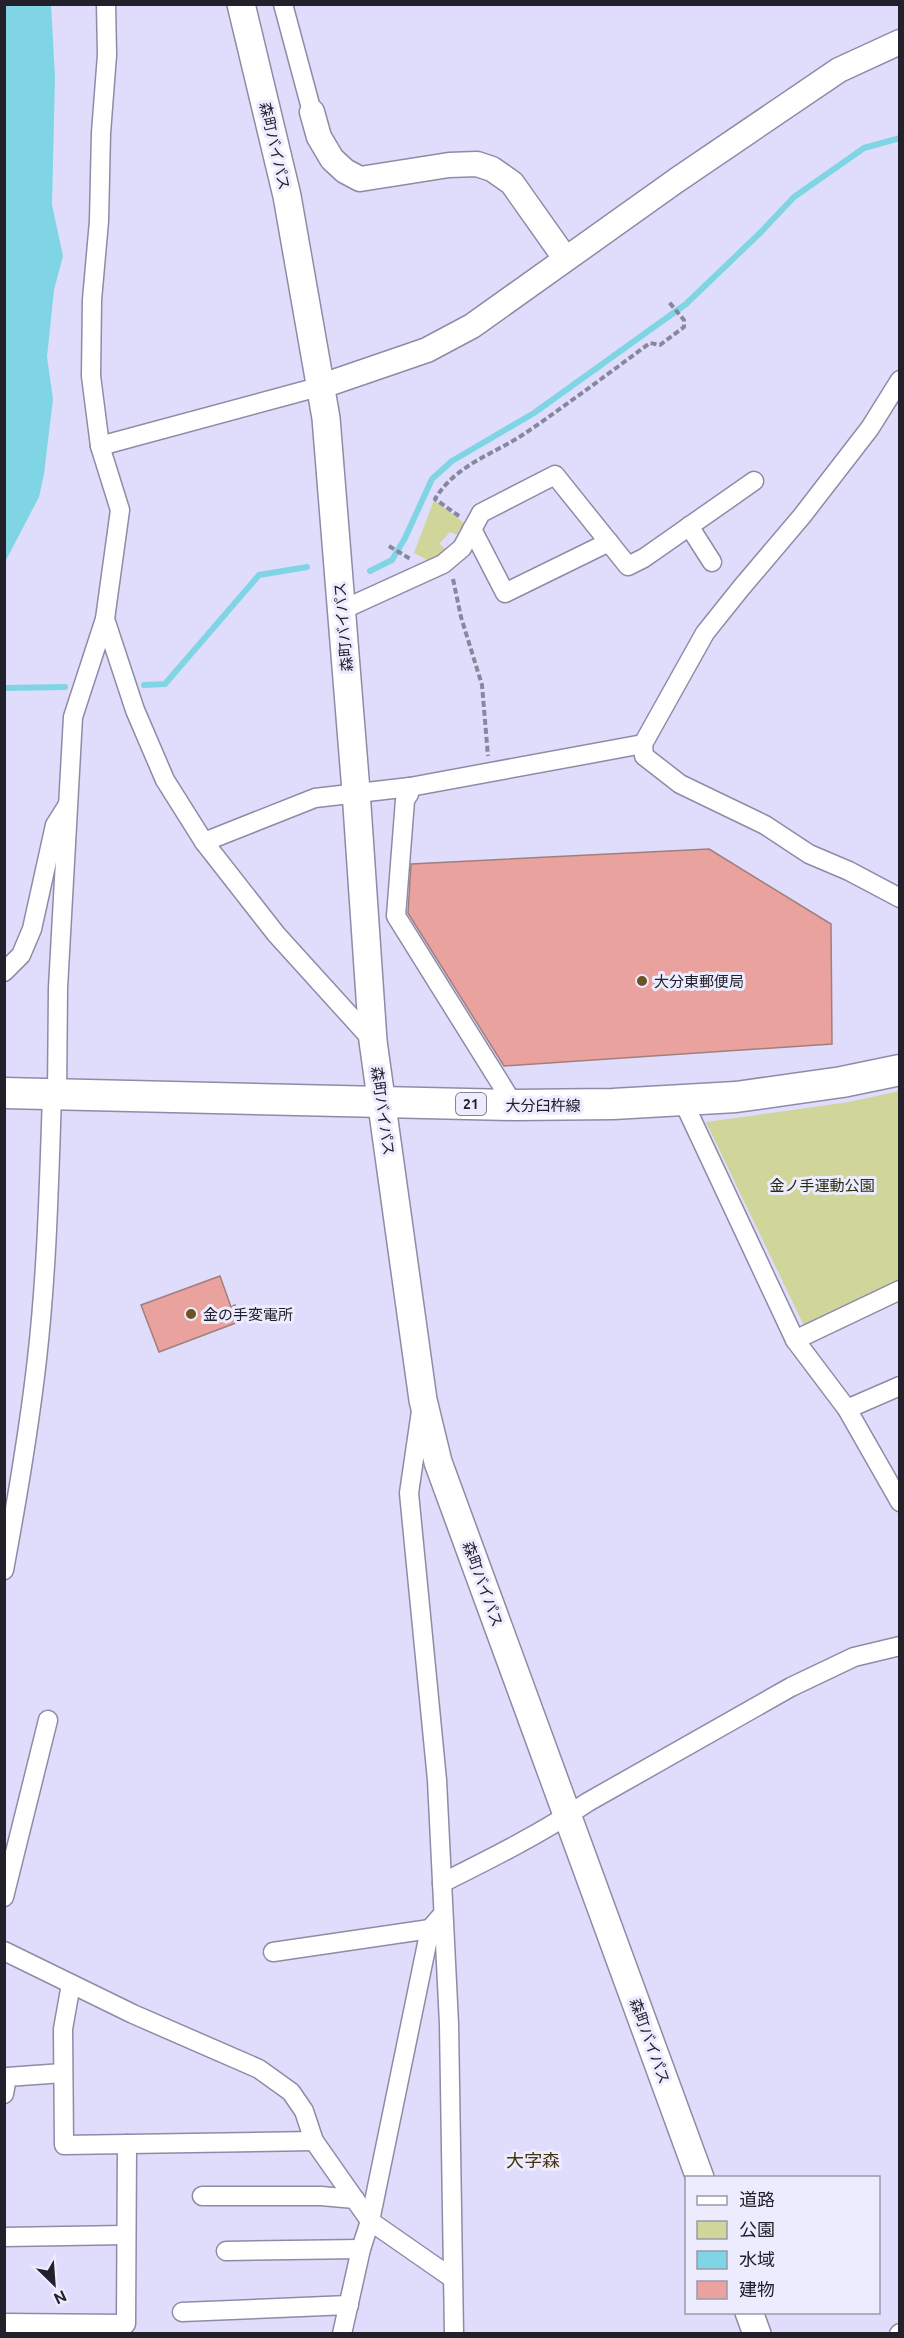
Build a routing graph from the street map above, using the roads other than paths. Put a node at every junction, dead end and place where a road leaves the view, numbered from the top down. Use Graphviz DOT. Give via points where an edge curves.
graph roads {
  1 [pos="106,4"];
  2 [pos="241,4"];
  3 [pos="283,4"];
  4 [pos="900,42"];
  5 [pos="312,112"];
  6 [pos="565,258"];
  7 [pos="900,380"];
  8 [pos="322,386"];
  9 [pos="100,446"];
  10 [pos="754,481"];
  11 [pos="689,526"];
  12 [pos="472,530"];
  13 [pos="609,542"];
  14 [pos="712,562"];
  15 [pos="342,610"];
  16 [pos="105,618"];
  17 [pos="643,744"];
  18 [pos="410,787"];
  19 [pos="356,791"];
  20 [pos="68,805"];
  21 [pos="204,842"];
  22 [pos="900,898"];
  23 [pos="4,972"];
  24 [pos="373,1041"];
  25 [pos="900,1070"];
  26 [pos="4,1093"];
  27 [pos="50,1095"];
  28 [pos="683,1101"];
  29 [pos="381,1102"];
  30 [pos="514,1105"];
  31 [pos="900,1290"];
  32 [pos="795,1340"];
  33 [pos="900,1386"];
  34 [pos="423,1400"];
  35 [pos="847,1409"];
  36 [pos="894,1483"];
  37 [pos="900,1502"];
  38 [pos="4,1570"];
  39 [pos="900,1646"];
  40 [pos="48,1720"];
  41 [pos="568,1816"];
  42 [pos="442,1883"];
  43 [pos="4,1897"];
  44 [pos="444,1914"];
  45 [pos="430,1929"];
  46 [pos="4,1951"];
  47 [pos="273,1952"];
  48 [pos="71,1984"];
  49 [pos="63,2073"];
  50 [pos="4,2094"];
  51 [pos="314,2140"];
  52 [pos="127,2144"];
  53 [pos="699,2176"];
  54 [pos="202,2196"];
  55 [pos="355,2199"];
  56 [pos="370,2221"];
  57 [pos="126,2235"];
  58 [pos="4,2237"];
  59 [pos="361,2249"];
  60 [pos="226,2251"];
  61 [pos="452,2278"];
  62 [pos="349,2305"];
  63 [pos="182,2312"];
  64 [pos="749,2314"];
  65 [pos="4,2324"];
  66 [pos="342,2334"];
  67 [pos="454,2334"];
  68 [pos="757,2334"];
  1 -- 9 [label="street" via="107,55 92,300 91,376"];
  2 -- 8 [label="main road, 森町バイパス" via="287,196"];
  3 -- 5 [label="street"];
  4 -- 6 [label="street" via="839,70"];
  5 -- 6 [label="street" via="319,137 332,159 360,179 449,165 477,164 492,169 512,183"];
  6 -- 8 [label="street" via="472,326 426,350"];
  7 -- 17 [label="street" via="870,428 705,633"];
  8 -- 9 [label="street"];
  8 -- 15 [label="main road, 森町バイパス"];
  9 -- 16 [label="street" via="120,510"];
  10 -- 11 [label="street"];
  11 -- 13 [label="street" via="628,566"];
  11 -- 14 [label="street"];
  12 -- 13 [label="street" via="505,593"];
  12 -- 13 [label="street" via="481,513 555,475"];
  12 -- 15 [label="street" via="462,548 443,564"];
  15 -- 19 [label="main road, 森町バイパス"];
  16 -- 20 [label="street" via="73,717"];
  16 -- 21 [label="street" via="135,710 165,780"];
  17 -- 18 [label="street"];
  17 -- 22 [label="street" via="644,756 680,784"];
  18 -- 19 [label="street"];
  18 -- 30 [label="street" via="405,800 396,916"];
  19 -- 21 [label="street" via="315,798"];
  19 -- 24 [label="main road, 森町バイパス"];
  20 -- 23 [label="street" via="55,825 32,929 21,955"];
  20 -- 27 [label="street"];
  21 -- 24 [label="street" via="276,934"];
  24 -- 29 [label="main road, 森町バイパス"];
  25 -- 28 [label="main road, 大分臼杵線 / 21" via="842,1082"];
  26 -- 27 [label="main road, 21"];
  27 -- 29 [label="main road, 大分臼杵線 / 21"];
  27 -- 38 [label="street" via="46,1249 37,1358"];
  28 -- 30 [label="main road, 大分臼杵線 / 21"];
  28 -- 32 [label="street"];
  29 -- 30 [label="main road, 大分臼杵線 / 21"];
  29 -- 34 [label="main road, 森町バイパス"];
  31 -- 32 [label="street"];
  32 -- 35 [label="street"];
  33 -- 35 [label="street"];
  34 -- 41 [label="main road, 森町バイパス" via="438,1462"];
  34 -- 42 [label="street" via="409,1494"];
  35 -- 36 [label="street"];
  36 -- 37 [label="street"];
  39 -- 41 [label="street" via="854,1657 791,1687"];
  40 -- 43 [label="street"];
  41 -- 42 [label="street"];
  41 -- 53 [label="main road, 森町バイパス"];
  42 -- 44 [label="street"];
  44 -- 45 [label="street"];
  44 -- 61 [label="street"];
  45 -- 47 [label="street"];
  45 -- 56 [label="street"];
  46 -- 48 [label="street"];
  48 -- 49 [label="street" via="63,2029"];
  48 -- 51 [label="street" via="259,2068 291,2092"];
  49 -- 50 [label="street" via="7,2077"];
  49 -- 52 [label="street" via="64,2145"];
  51 -- 52 [label="street"];
  51 -- 55 [label="street"];
  52 -- 57 [label="street"];
  54 -- 55 [label="street"];
  55 -- 56 [label="street"];
  56 -- 59 [label="street"];
  56 -- 61 [label="street"];
  57 -- 58 [label="street"];
  57 -- 65 [label="street" via="126,2324"];
  59 -- 60 [label="street"];
  59 -- 62 [label="street"];
  61 -- 67 [label="street"];
  62 -- 63 [label="street"];
  62 -- 66 [label="street"];
  64 -- 68 [label="main road"];
}
